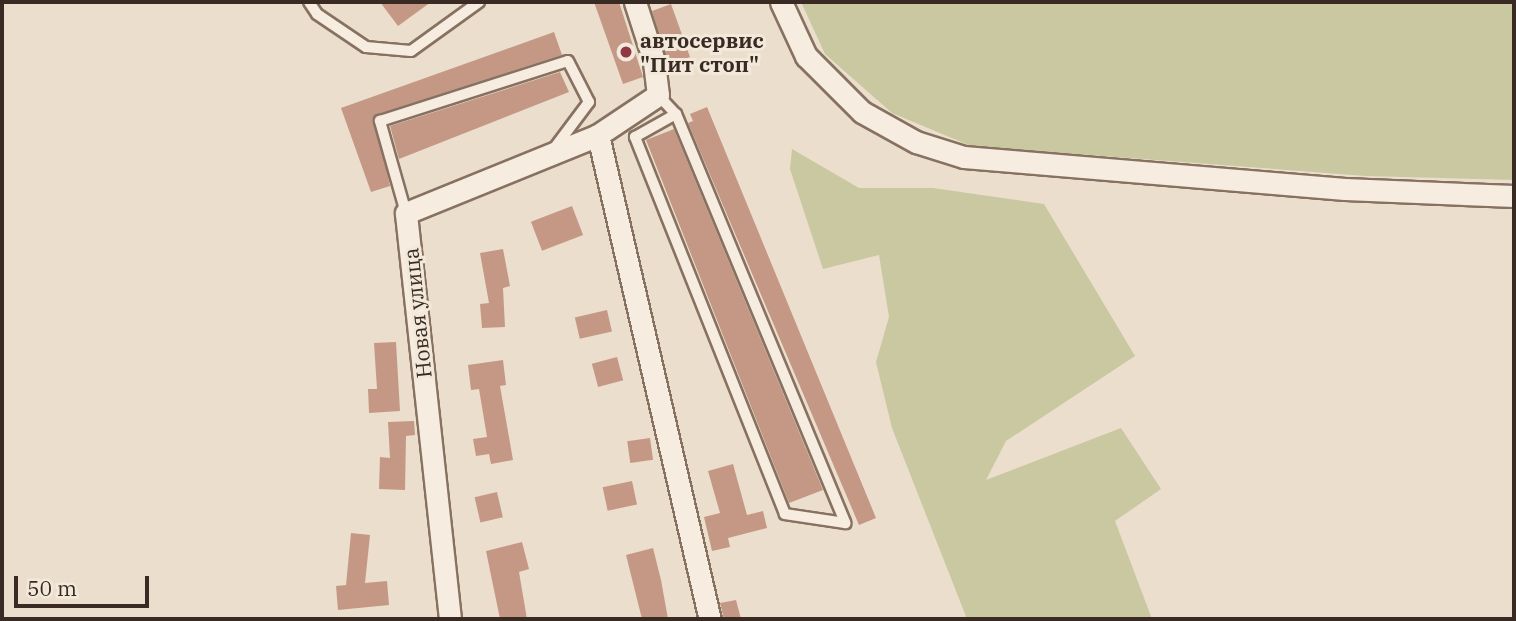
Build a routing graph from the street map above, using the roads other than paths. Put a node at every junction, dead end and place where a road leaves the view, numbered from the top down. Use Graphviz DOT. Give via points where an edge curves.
graph roads {
  1 [pos="309,2"];
  2 [pos="479,2"];
  3 [pos="635,2"];
  4 [pos="782,2"];
  5 [pos="657,95"];
  6 [pos="676,114"];
  7 [pos="598,135"];
  8 [pos="551,153"];
  9 [pos="1514,196"];
  10 [pos="407,213"];
  11 [pos="450,619"];
  12 [pos="710,619"];
  1 -- 2 [label="lane" via="317,14 366,47 411,51"];
  3 -- 5 [label="street" via="654,61"];
  4 -- 9 [label="street" via="806,56 862,112 916,142 964,157 1345,189"];
  5 -- 6 [label="lane"];
  5 -- 7 [label="street"];
  6 -- 6 [label="lane" via="776,347 845,523 785,514 635,137"];
  7 -- 8 [label="street"];
  7 -- 12 [label="street"];
  8 -- 10 [label="street"];
  8 -- 10 [label="lane" via="589,102 568,61 380,121"];
  10 -- 11 [label="street, Новая улица"];
}
